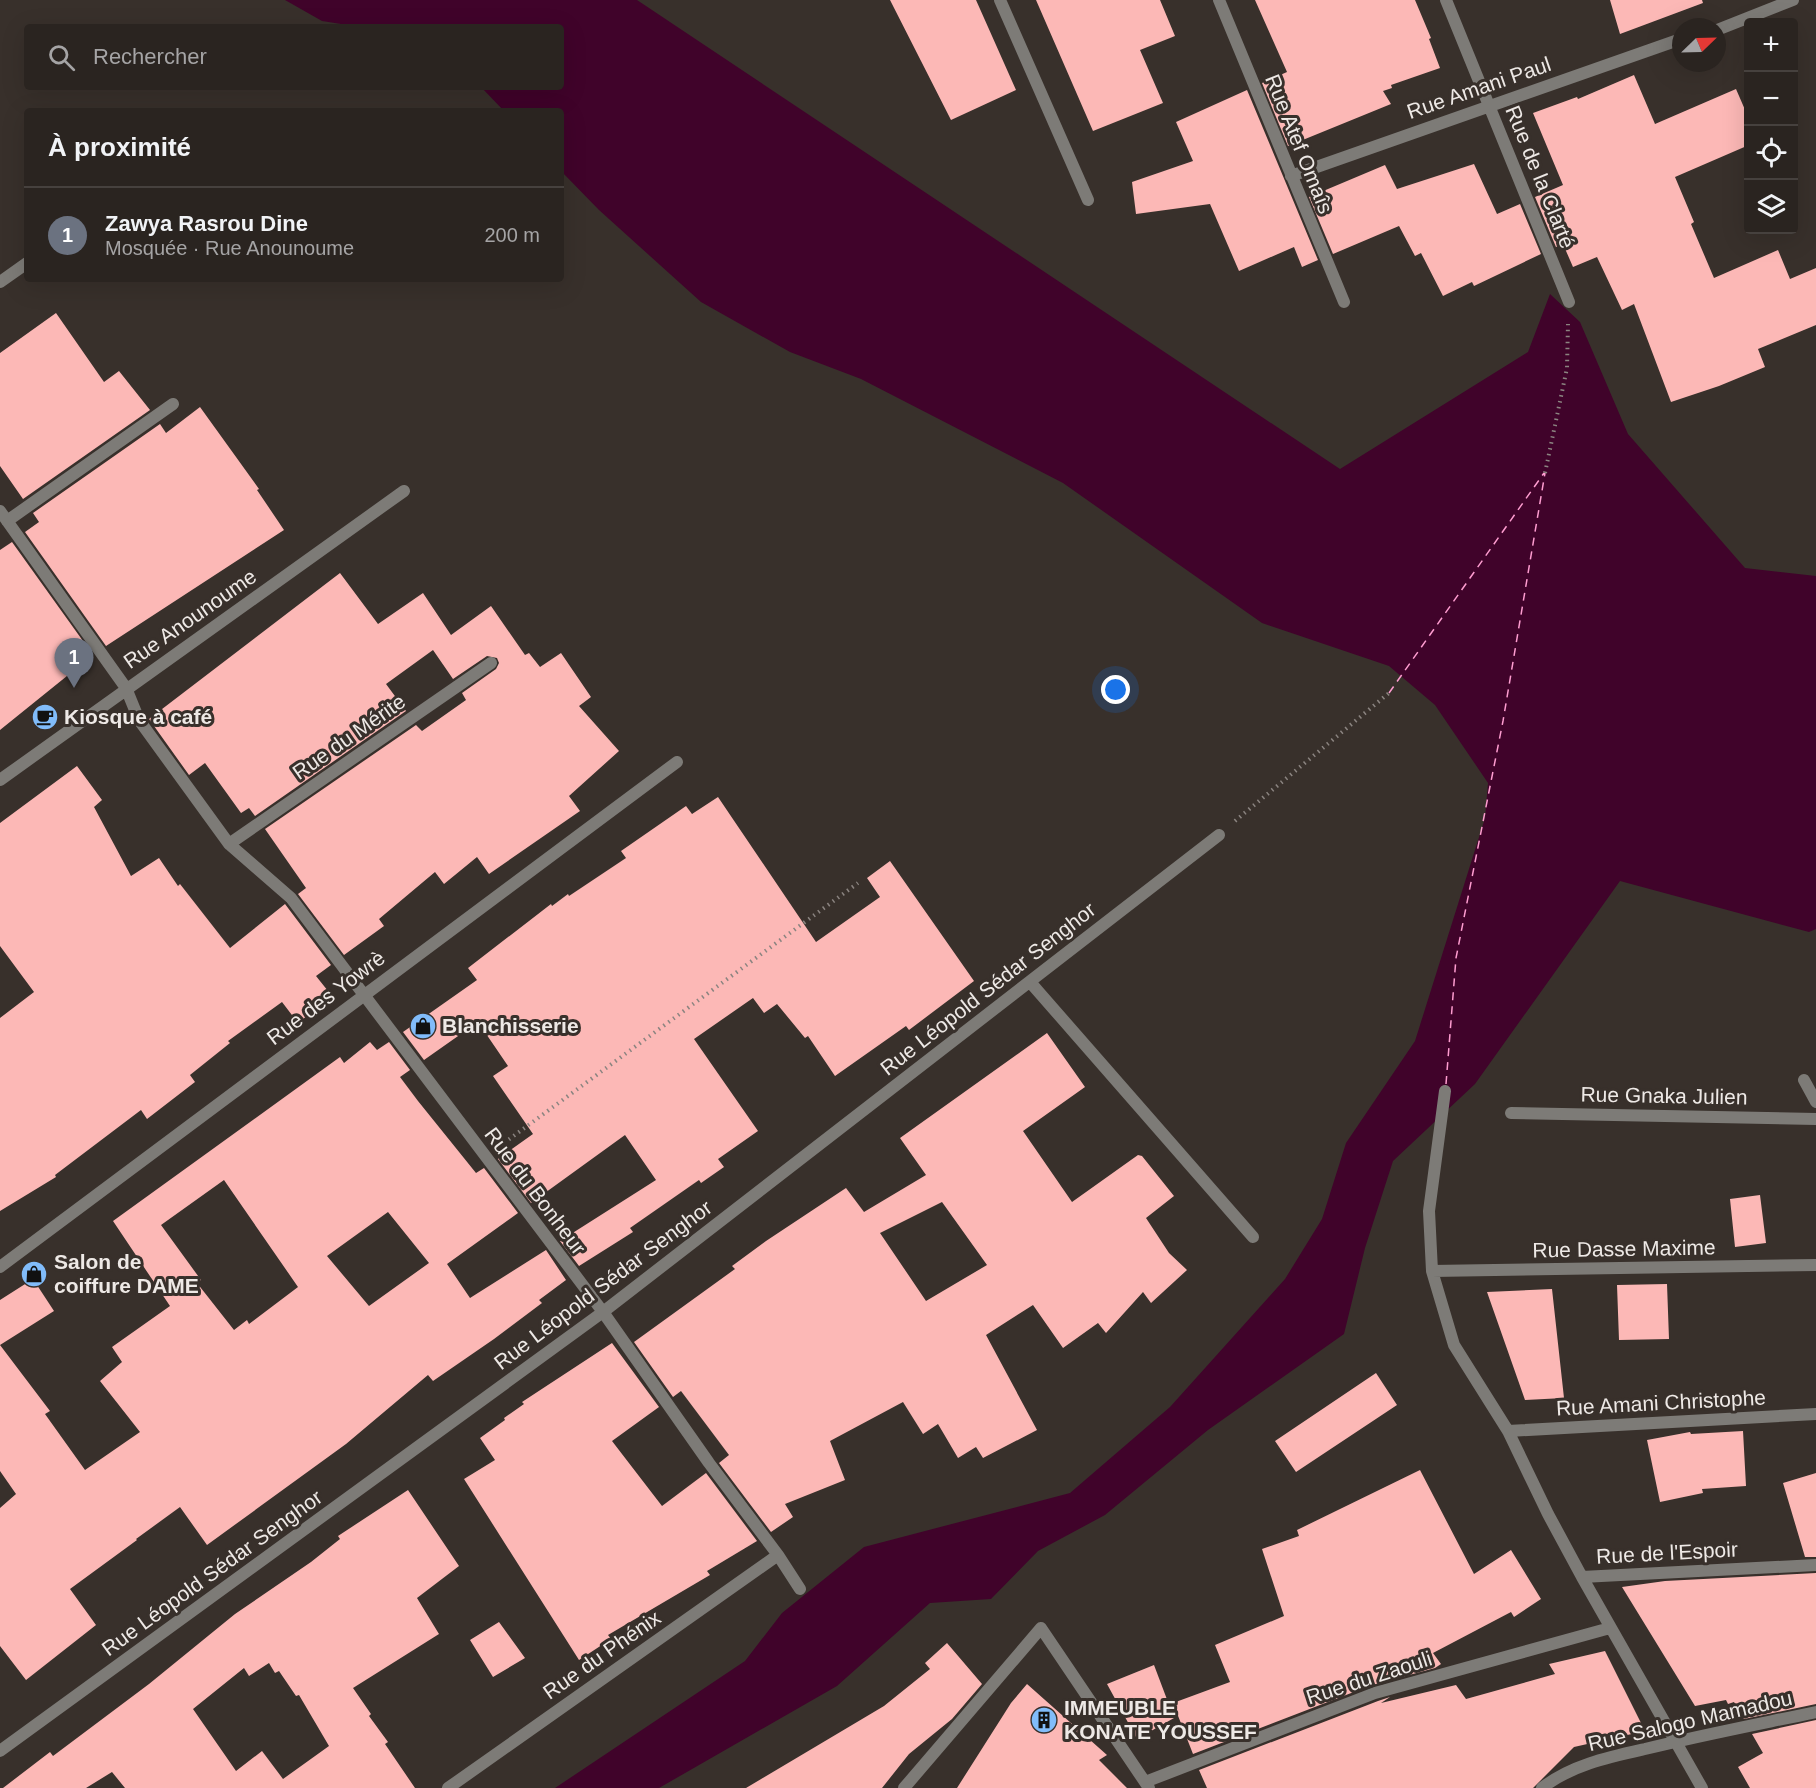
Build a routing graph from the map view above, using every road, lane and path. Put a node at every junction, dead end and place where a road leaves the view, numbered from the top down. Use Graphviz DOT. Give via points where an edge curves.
graph roads {
  1 [pos="999,0"];
  2 [pos="1219,0"];
  3 [pos="1446,0"];
  4 [pos="1793,0"];
  5 [pos="1726,26"];
  6 [pos="1672,42"];
  7 [pos="1490,104"];
  8 [pos="1291,176"];
  9 [pos="1088,200"];
  10 [pos="24,265"];
  11 [pos="0,282"];
  12 [pos="1344,302"];
  13 [pos="1569,302"];
  14 [pos="173,404"];
  15 [pos="1545,473"];
  16 [pos="404,491"];
  17 [pos="4,516"];
  18 [pos="491,663"];
  19 [pos="126,688"];
  20 [pos="1389,693"];
  21 [pos="677,762"];
  22 [pos="0,780"];
  23 [pos="1218,835"];
  24 [pos="229,844"];
  25 [pos="858,883"];
  26 [pos="1030,982"];
  27 [pos="362,995"];
  28 [pos="1803,1080"];
  29 [pos="1445,1091"];
  30 [pos="1816,1102"];
  31 [pos="1511,1113"];
  32 [pos="1816,1119"];
  33 [pos="484,1157"];
  34 [pos="1253,1237"];
  35 [pos="1816,1265"];
  36 [pos="0,1267"];
  37 [pos="1432,1271"];
  38 [pos="603,1312"];
  39 [pos="1816,1414"];
  40 [pos="1508,1431"];
  41 [pos="778,1555"];
  42 [pos="1816,1565"];
  43 [pos="1582,1577"];
  44 [pos="800,1588"];
  45 [pos="1610,1628"];
  46 [pos="1816,1712"];
  47 [pos="1677,1741"];
  48 [pos="0,1751"];
  49 [pos="1147,1785"];
  50 [pos="448,1788"];
  51 [pos="904,1788"];
  52 [pos="1542,1788"];
  53 [pos="1702,1788"];
  1 -- 9 [label="street"];
  2 -- 8 [label="street, Rue Atef Omaîs"];
  3 -- 7 [label="street, Rue de la Clarté"];
  4 -- 5 [label="street"];
  6 -- 7 [label="street, Rue Amani Paul"];
  7 -- 8 [label="street, Rue Amani Paul"];
  7 -- 13 [label="street, Rue de la Clarté"];
  8 -- 12 [label="street, Rue Atef Omaîs"];
  10 -- 11 [label="street"];
  13 -- 15 [label="path" via="1567,368"];
  14 -- 17 [label="street"];
  16 -- 19 [label="street, Rue Anounoume"];
  17 -- 19 [label="street, Rue du Bonheur"];
  18 -- 24 [label="street, Rue du Mérite"];
  19 -- 22 [label="street, Rue Anounoume"];
  19 -- 24 [label="street, Rue du Bonheur" via="139,720"];
  20 -- 23 [label="path"];
  21 -- 27 [label="street, Rue des Yowrè"];
  23 -- 26 [label="street, Rue Léopold Sédar Senghor"];
  24 -- 27 [label="street, Rue du Bonheur" via="291,898"];
  25 -- 33 [label="path"];
  26 -- 34 [label="street"];
  26 -- 38 [label="street, Rue Léopold Sédar Senghor"];
  27 -- 33 [label="street, Rue du Bonheur"];
  27 -- 36 [label="street, Rue des Yowrè"];
  28 -- 30 [label="street"];
  29 -- 37 [label="street" via="1429,1211"];
  31 -- 32 [label="street, Rue Gnaka Julien"];
  33 -- 38 [label="street, Rue du Bonheur"];
  35 -- 37 [label="street, Rue Dasse Maxime"];
  37 -- 40 [label="street" via="1454,1345"];
  38 -- 41 [label="street, Rue du Bonheur"];
  38 -- 48 [label="street, Rue Léopold Sédar Senghor"];
  39 -- 40 [label="street, Rue Amani Christophe"];
  40 -- 43 [label="street"];
  41 -- 44 [label="street, Rue du Bonheur"];
  41 -- 50 [label="street, Rue du Phénix"];
  42 -- 43 [label="street, Rue de l'Espoir"];
  43 -- 45 [label="street, Rue de l'Espoir"];
  45 -- 47 [label="street, Rue de l'Espoir"];
  45 -- 49 [label="street, Rue du Zaouli" via="1375,1693"];
  46 -- 47 [label="street, Rue Salogo Mamadou"];
  47 -- 52 [label="street, Rue Salogo Mamadou" via="1594,1761"];
  47 -- 53 [label="street, Rue de l'Espoir"];
  49 -- 51 [label="street" via="1041,1628"];
}
